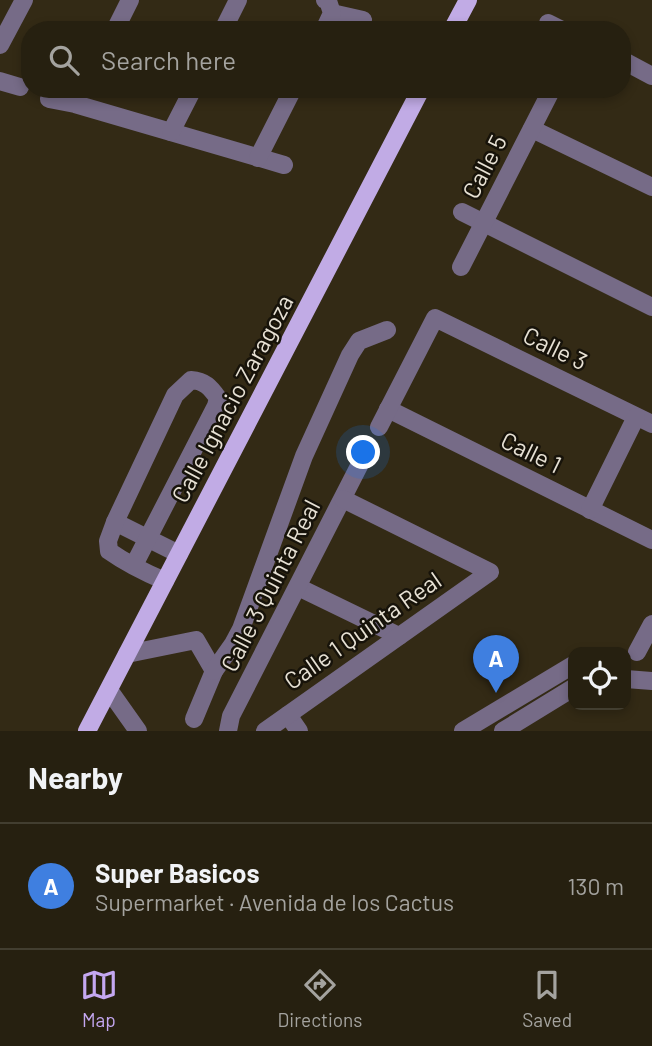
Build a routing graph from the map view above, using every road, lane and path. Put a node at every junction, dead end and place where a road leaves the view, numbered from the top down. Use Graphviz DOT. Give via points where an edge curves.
graph roads {
  1 [pos="24,0"];
  2 [pos="130,0"];
  3 [pos="238,0"];
  4 [pos="468,0"];
  5 [pos="328,6"];
  6 [pos="363,20"];
  7 [pos="120,21"];
  8 [pos="228,21"];
  9 [pos="457,21"];
  10 [pos="0,45"];
  11 [pos="631,65"];
  12 [pos="652,76"];
  13 [pos="0,81"];
  14 [pos="20,87"];
  15 [pos="64,98"];
  16 [pos="82,98"];
  17 [pos="188,98"];
  18 [pos="288,98"];
  19 [pos="416,98"];
  20 [pos="547,98"];
  21 [pos="49,99"];
  22 [pos="532,128"];
  23 [pos="171,132"];
  24 [pos="258,158"];
  25 [pos="284,165"];
  26 [pos="652,187"];
  27 [pos="462,212"];
  28 [pos="484,223"];
  29 [pos="461,267"];
  30 [pos="652,307"];
  31 [pos="387,330"];
  32 [pos="388,409"];
  33 [pos="644,420"];
  34 [pos="379,427"];
  35 [pos="360,464"];
  36 [pos="342,499"];
  37 [pos="590,510"];
  38 [pos="115,522"];
  39 [pos="148,538"];
  40 [pos="652,540"];
  41 [pos="179,554"];
  42 [pos="134,565"];
  43 [pos="165,581"];
  44 [pos="298,587"];
  45 [pos="652,624"];
  46 [pos="399,636"];
  47 [pos="127,654"];
  48 [pos="638,654"];
  49 [pos="568,668"];
  50 [pos="214,671"];
  51 [pos="631,679"];
  52 [pos="652,681"];
  53 [pos="108,690"];
  54 [pos="568,691"];
  55 [pos="288,715"];
  56 [pos="194,719"];
  57 [pos="470,729"];
  58 [pos="87,731"];
  59 [pos="138,731"];
  60 [pos="228,731"];
  61 [pos="265,731"];
  62 [pos="299,731"];
  63 [pos="503,731"];
  1 -- 10 [label="street"];
  2 -- 7 [label="street"];
  3 -- 8 [label="street"];
  4 -- 9 [label="main road"];
  5 -- 6 [label="street"];
  11 -- 12 [label="street"];
  13 -- 14 [label="street"];
  15 -- 21 [label="street"];
  16 -- 23 [label="street"];
  17 -- 23 [label="street"];
  18 -- 24 [label="street"];
  19 -- 41 [label="main road, Calle Ignacio Zaragoza"];
  20 -- 22 [label="street, Calle 5"];
  22 -- 26 [label="street"];
  22 -- 28 [label="street, Calle 5"];
  23 -- 24 [label="street"];
  24 -- 25 [label="street"];
  27 -- 28 [label="street"];
  28 -- 29 [label="street, Calle 5"];
  28 -- 30 [label="street"];
  31 -- 50 [label="street" via="359,341 350,355 304,456 241,629"];
  32 -- 33 [label="street, Calle 3" via="435,317"];
  32 -- 34 [label="street"];
  32 -- 37 [label="street, Calle 1"];
  33 -- 37 [label="street"];
  35 -- 36 [label="street, Calle 3 Quinta Real"];
  36 -- 44 [label="street, Calle 3 Quinta Real"];
  36 -- 46 [label="street, Calle 1 Quinta Real" via="490,572"];
  37 -- 40 [label="street, Calle 1"];
  38 -- 39 [label="street"];
  38 -- 39 [label="street" via="175,395 191,380 208,384 218,398 216,407"];
  38 -- 42 [label="street" via="109,551"];
  39 -- 41 [label="street"];
  39 -- 42 [label="street"];
  41 -- 43 [label="main road, Calle Ignacio Zaragoza"];
  42 -- 43 [label="street"];
  43 -- 47 [label="main road, Calle Ignacio Zaragoza"];
  44 -- 46 [label="street"];
  44 -- 60 [label="street, Calle 3 Quinta Real" via="231,716"];
  45 -- 48 [label="street"];
  46 -- 55 [label="street, Calle 1 Quinta Real"];
  47 -- 50 [label="street" via="196,640"];
  47 -- 53 [label="main road, Calle Ignacio Zaragoza"];
  49 -- 57 [label="street"];
  50 -- 56 [label="street"];
  51 -- 52 [label="street"];
  53 -- 58 [label="main road, Calle Ignacio Zaragoza"];
  53 -- 59 [label="street"];
  54 -- 63 [label="street"];
  55 -- 61 [label="street, Calle 1 Quinta Real"];
  55 -- 62 [label="street"];
}
